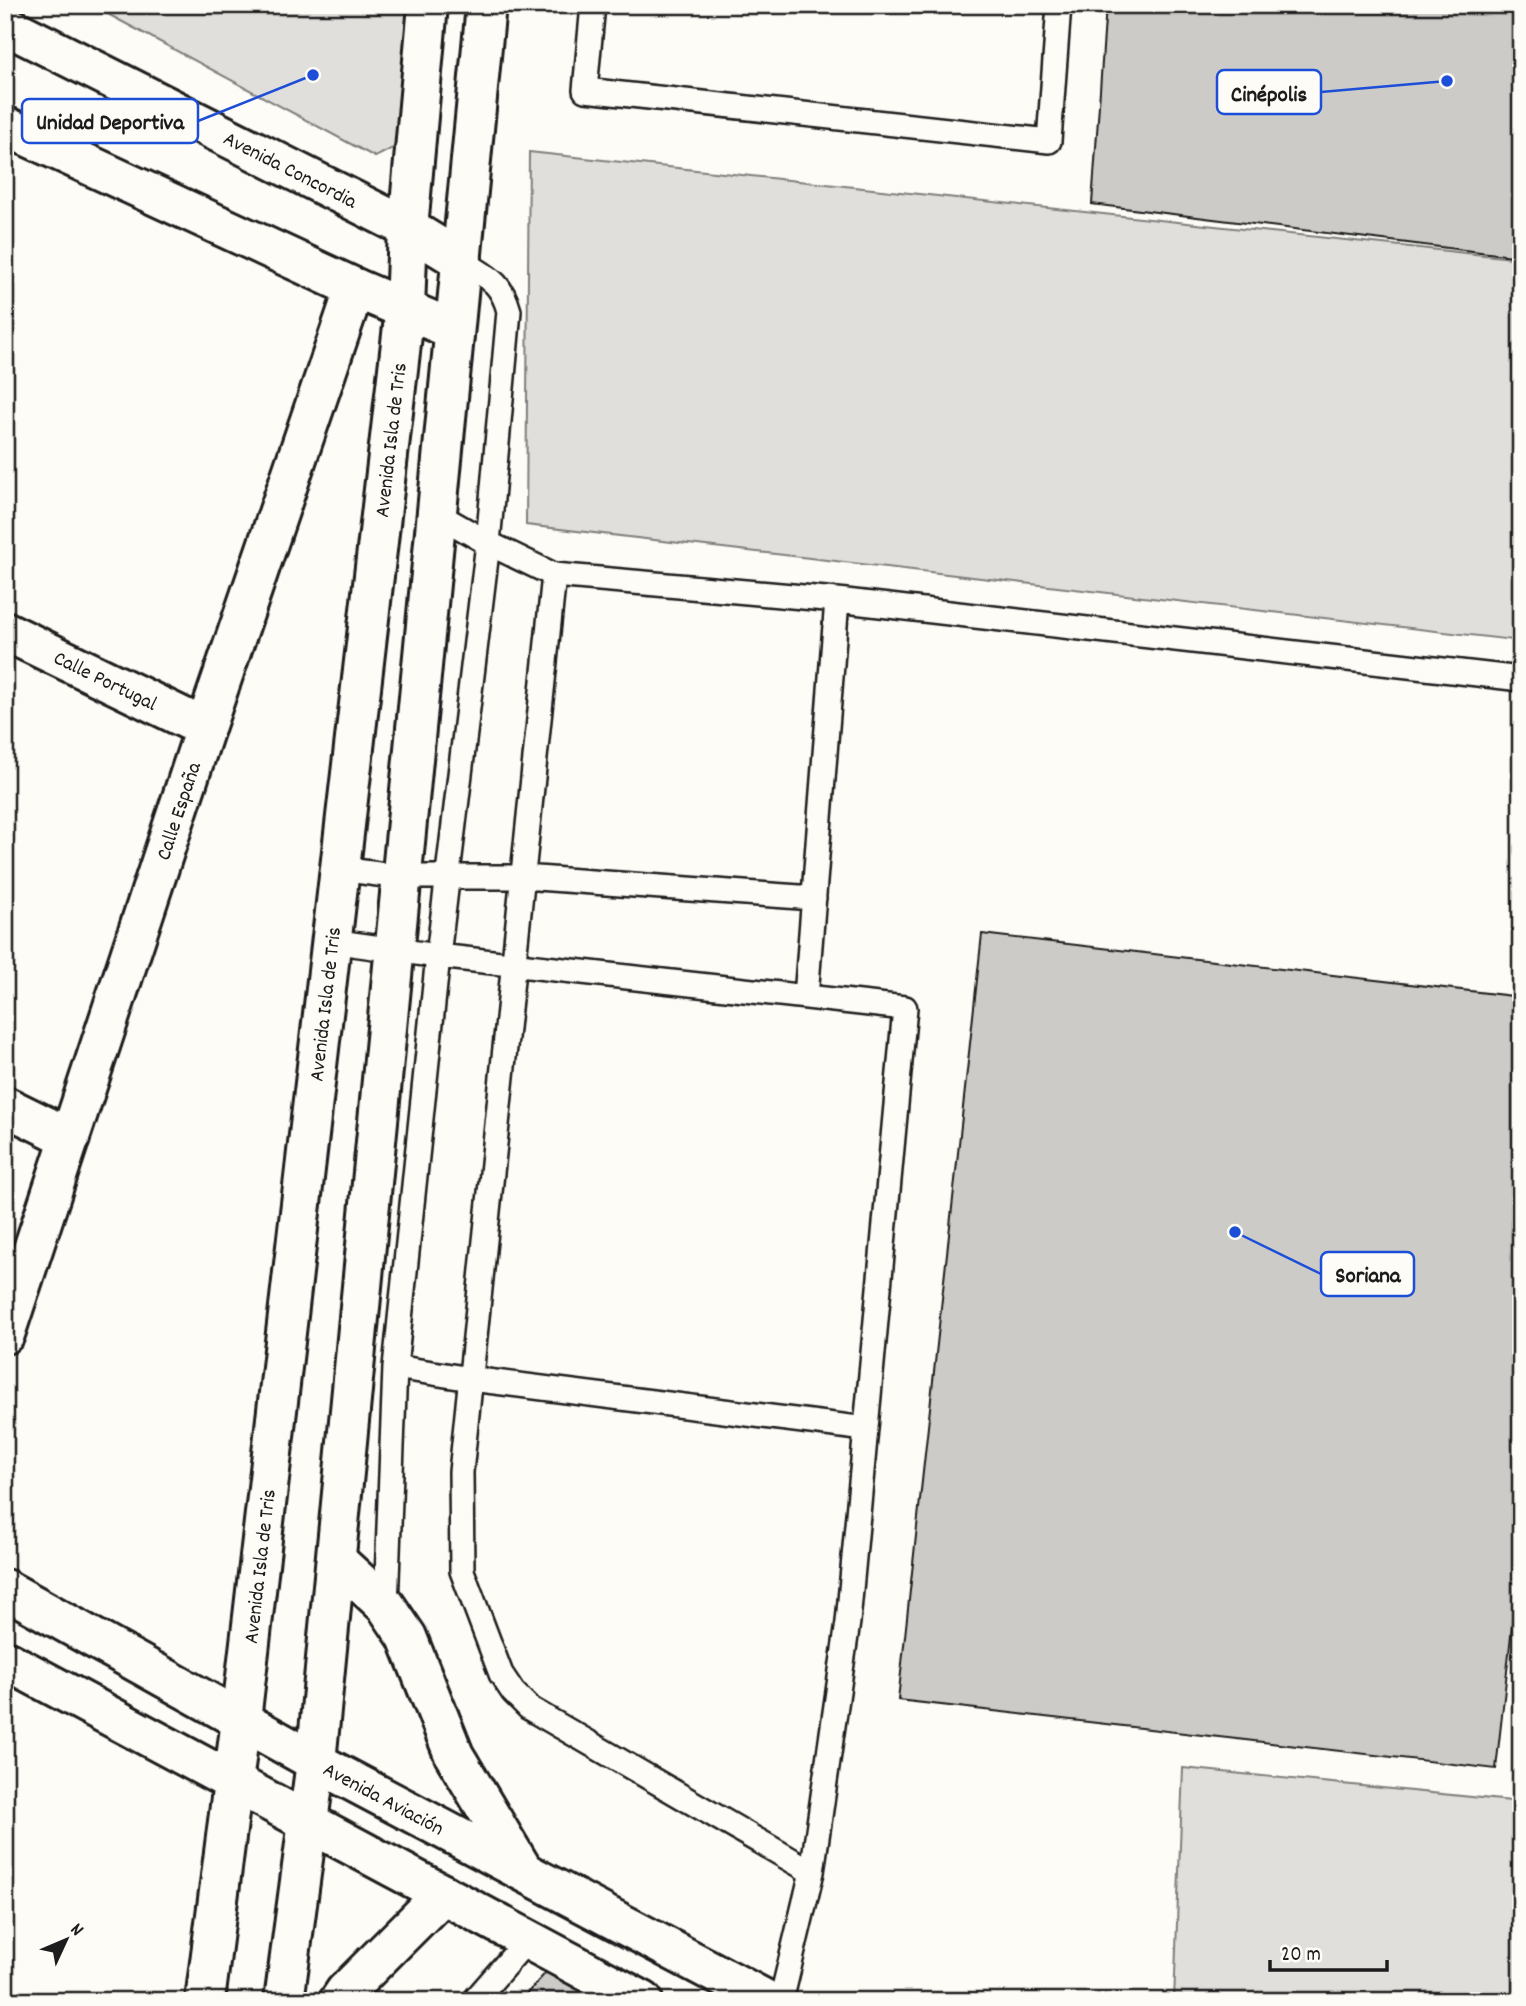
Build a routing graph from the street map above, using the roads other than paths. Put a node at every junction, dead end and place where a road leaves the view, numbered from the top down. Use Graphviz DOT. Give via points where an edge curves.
graph roads {
  1 [pos="428,5"];
  2 [pos="486,5"];
  3 [pos="593,5"];
  4 [pos="1059,5"];
  5 [pos="5,25"];
  6 [pos="5,126"];
  7 [pos="408,228"];
  8 [pos="462,261"];
  9 [pos="355,288"];
  10 [pos="405,309"];
  11 [pos="454,330"];
  12 [pos="437,514"];
  13 [pos="488,543"];
  14 [pos="554,575"];
  15 [pos="836,600"];
  16 [pos="5,631"];
  17 [pos="1521,679"];
  18 [pos="205,727"];
  19 [pos="340,869"];
  20 [pos="401,877"];
  21 [pos="523,877"];
  22 [pos="449,878"];
  23 [pos="814,898"];
  24 [pos="331,941"];
  25 [pos="394,950"];
  26 [pos="438,956"];
  27 [pos="513,964"];
  28 [pos="806,997"];
  29 [pos="5,1106"];
  30 [pos="70,1138"];
  31 [pos="367,1238"];
  32 [pos="408,1240"];
  33 [pos="5,1334"];
  34 [pos="395,1367"];
  35 [pos="471,1380"];
  36 [pos="866,1429"];
  37 [pos="336,1560"];
  38 [pos="5,1589"];
  39 [pos="386,1606"];
  40 [pos="5,1660"];
  41 [pos="241,1720"];
  42 [pos="316,1762"];
  43 [pos="233,1782"];
  44 [pos="308,1822"];
  45 [pos="522,1869"];
  46 [pos="812,1872"];
  47 [pos="443,1894"];
  48 [pos="527,1939"];
  49 [pos="205,2001"];
  50 [pos="284,2001"];
  51 [pos="339,2001"];
  52 [pos="474,2001"];
  53 [pos="643,2001"];
  54 [pos="768,2001"];
  55 [pos="781,2001"];
  1 -- 7 [label="main road, Avenida Isla de Tris"];
  2 -- 8 [label="main road"];
  3 -- 4 [label="lane" via="584,90 1049,141"];
  5 -- 7 [label="main road, Avenida Concordia"];
  6 -- 9 [label="main road"];
  7 -- 8 [label="main road, Avenida Concordia"];
  7 -- 10 [label="main road, Avenida Isla de Tris"];
  8 -- 11 [label="main road"];
  8 -- 13 [label="lane" via="494,282 504,294 509,312"];
  9 -- 10 [label="main road"];
  9 -- 18 [label="main road, Calle España"];
  10 -- 11 [label="main road"];
  10 -- 19 [label="main road, Avenida Isla de Tris"];
  11 -- 12 [label="main road"];
  12 -- 13 [label="lane"];
  12 -- 20 [label="main road"];
  13 -- 14 [label="lane"];
  13 -- 22 [label="lane"];
  14 -- 15 [label="lane"];
  14 -- 21 [label="lane"];
  15 -- 17 [label="lane"];
  15 -- 23 [label="lane"];
  16 -- 18 [label="main road, Calle Portugal"];
  18 -- 30 [label="main road, Calle España"];
  19 -- 20 [label="lane"];
  19 -- 24 [label="main road, Avenida Isla de Tris"];
  20 -- 22 [label="lane"];
  20 -- 25 [label="main road"];
  21 -- 22 [label="lane"];
  21 -- 23 [label="lane"];
  21 -- 27 [label="lane"];
  22 -- 26 [label="lane"];
  23 -- 28 [label="lane"];
  24 -- 25 [label="lane"];
  24 -- 41 [label="main road, Avenida Isla de Tris"];
  25 -- 26 [label="lane"];
  25 -- 31 [label="main road"];
  26 -- 27 [label="lane"];
  26 -- 32 [label="lane"];
  27 -- 28 [label="lane"];
  27 -- 35 [label="lane"];
  28 -- 36 [label="lane" via="905,1008"];
  29 -- 30 [label="main road"];
  30 -- 33 [label="main road, Calle España"];
  31 -- 32 [label="lane"];
  31 -- 37 [label="main road"];
  32 -- 34 [label="lane"];
  34 -- 35 [label="lane"];
  34 -- 39 [label="lane"];
  35 -- 36 [label="lane"];
  35 -- 46 [label="lane" via="461,1472 462,1570 501,1674 513,1692 529,1708"];
  36 -- 46 [label="lane" via="848,1622"];
  37 -- 39 [label="main road"];
  37 -- 42 [label="main road"];
  38 -- 41 [label="main road, Avenida Aviación"];
  39 -- 45 [label="main road" via="407,1637 454,1755"];
  40 -- 43 [label="main road"];
  41 -- 42 [label="main road, Avenida Aviación"];
  41 -- 43 [label="main road, Avenida Isla de Tris"];
  42 -- 44 [label="main road"];
  42 -- 45 [label="main road, Avenida Aviación"];
  43 -- 44 [label="main road"];
  43 -- 49 [label="main road, Avenida Isla de Tris"];
  44 -- 47 [label="main road"];
  44 -- 50 [label="main road"];
  45 -- 54 [label="main road, Avenida Aviación"];
  46 -- 55 [label="lane"];
  47 -- 48 [label="main road"];
  47 -- 51 [label="main road"];
  48 -- 52 [label="lane"];
  48 -- 53 [label="main road"];
}
